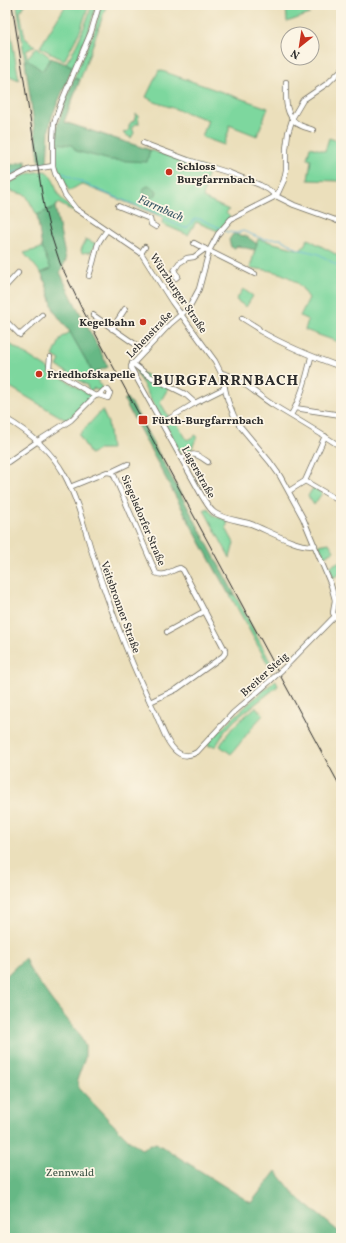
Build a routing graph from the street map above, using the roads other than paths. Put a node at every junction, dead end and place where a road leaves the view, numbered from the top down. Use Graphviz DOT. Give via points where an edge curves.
graph roads {
  1 [pos="99,5"];
  2 [pos="341,70"];
  3 [pos="286,82"];
  4 [pos="292,119"];
  5 [pos="313,130"];
  6 [pos="143,143"];
  7 [pos="53,166"];
  8 [pos="41,168"];
  9 [pos="56,176"];
  10 [pos="6,181"];
  11 [pos="5,188"];
  12 [pos="276,196"];
  13 [pos="118,206"];
  14 [pos="341,212"];
  15 [pos="339,221"];
  16 [pos="156,227"];
  17 [pos="107,230"];
  18 [pos="194,242"];
  19 [pos="145,247"];
  20 [pos="207,250"];
  21 [pos="141,253"];
  22 [pos="18,273"];
  23 [pos="255,274"];
  24 [pos="89,276"];
  25 [pos="177,277"];
  26 [pos="5,287"];
  27 [pos="125,309"];
  28 [pos="42,315"];
  29 [pos="93,315"];
  30 [pos="180,315"];
  31 [pos="242,318"];
  32 [pos="5,320"];
  33 [pos="112,329"];
  34 [pos="145,351"];
  35 [pos="50,357"];
  36 [pos="311,357"];
  37 [pos="131,364"];
  38 [pos="341,367"];
  39 [pos="221,373"];
  40 [pos="225,388"];
  41 [pos="195,403"];
  42 [pos="295,408"];
  43 [pos="291,415"];
  44 [pos="341,415"];
  45 [pos="5,418"];
  46 [pos="162,424"];
  47 [pos="325,436"];
  48 [pos="38,441"];
  49 [pos="341,447"];
  50 [pos="181,458"];
  51 [pos="208,462"];
  52 [pos="5,464"];
  53 [pos="128,464"];
  54 [pos="111,472"];
  55 [pos="305,481"];
  56 [pos="70,487"];
  57 [pos="289,491"];
  58 [pos="341,502"];
  59 [pos="315,545"];
  60 [pos="338,598"];
  61 [pos="205,612"];
  62 [pos="338,616"];
  63 [pos="167,632"];
  64 [pos="150,702"];
  65 [pos="204,744"];
  1 -- 7 [label="street, Würzburger Straße" via="91,32 56,116"];
  2 -- 4 [label="street" via="328,83 303,100"];
  3 -- 4 [label="street" via="288,111"];
  4 -- 5 [label="street"];
  4 -- 12 [label="street" via="287,144 286,170"];
  6 -- 12 [label="street" via="230,173 269,190"];
  7 -- 8 [label="street"];
  7 -- 9 [label="street, Würzburger Straße"];
  8 -- 9 [label="street" via="53,172"];
  8 -- 10 [label="street" via="28,170"];
  9 -- 17 [label="street, Würzburger Straße" via="73,206"];
  10 -- 11 [label="street"];
  12 -- 15 [label="street"];
  12 -- 20 [label="street, Lehenstraße" via="231,219"];
  13 -- 16 [label="street" via="150,219 151,224"];
  14 -- 15 [label="street"];
  17 -- 21 [label="street, Würzburger Straße"];
  17 -- 24 [label="street" via="97,246"];
  18 -- 20 [label="street"];
  19 -- 21 [label="street"];
  20 -- 23 [label="street"];
  20 -- 25 [label="street" via="179,263 174,271"];
  20 -- 30 [label="street, Lehenstraße" via="197,296"];
  21 -- 30 [label="street, Würzburger Straße"];
  22 -- 26 [label="street"];
  27 -- 33 [label="street"];
  28 -- 32 [label="street" via="20,335"];
  29 -- 33 [label="street"];
  30 -- 34 [label="street, Lehenstraße"];
  30 -- 39 [label="street, Würzburger Straße" via="215,361"];
  31 -- 36 [label="street" via="271,337"];
  33 -- 34 [label="street"];
  34 -- 37 [label="street, Lehenstraße"];
  35 -- 48 [label="street" via="49,368 97,396 71,420"];
  36 -- 38 [label="street"];
  36 -- 42 [label="street"];
  37 -- 41 [label="street" via="185,394"];
  37 -- 46 [label="street, Lagerstraße"];
  39 -- 40 [label="street, Würzburger Straße"];
  39 -- 43 [label="street" via="228,374"];
  40 -- 41 [label="street"];
  40 -- 57 [label="street, Würzburger Straße" via="229,406 237,422 270,462"];
  41 -- 46 [label="street"];
  42 -- 43 [label="street"];
  42 -- 44 [label="street"];
  43 -- 47 [label="street"];
  45 -- 48 [label="street, Veitsbronner Straße"];
  46 -- 50 [label="street, Lagerstraße"];
  47 -- 49 [label="street"];
  47 -- 55 [label="street"];
  48 -- 52 [label="street"];
  48 -- 56 [label="street, Veitsbronner Straße" via="53,457"];
  50 -- 51 [label="street" via="194,454"];
  50 -- 59 [label="street, Lagerstraße" via="212,511 222,517 248,523 289,540"];
  53 -- 54 [label="street, Siegelsdorfer Straße"];
  54 -- 56 [label="street, Siegelsdorfer Straße"];
  54 -- 61 [label="street, Siegelsdorfer Straße" via="116,477 156,573 160,576 180,568 183,570"];
  55 -- 57 [label="street"];
  55 -- 58 [label="street"];
  56 -- 64 [label="street, Veitsbronner Straße" via="112,612"];
  57 -- 59 [label="street, Würzburger Straße"];
  59 -- 60 [label="street, Würzburger Straße"];
  60 -- 62 [label="street"];
  61 -- 63 [label="street"];
  61 -- 64 [label="street, Siegelsdorfer Straße" via="225,654 177,689"];
  62 -- 65 [label="street, Breiter Steig, bridge" via="325,625 299,654 233,713"];
  64 -- 65 [label="street, Veitsbronner Straße" via="176,751 183,755 191,755"];
}
